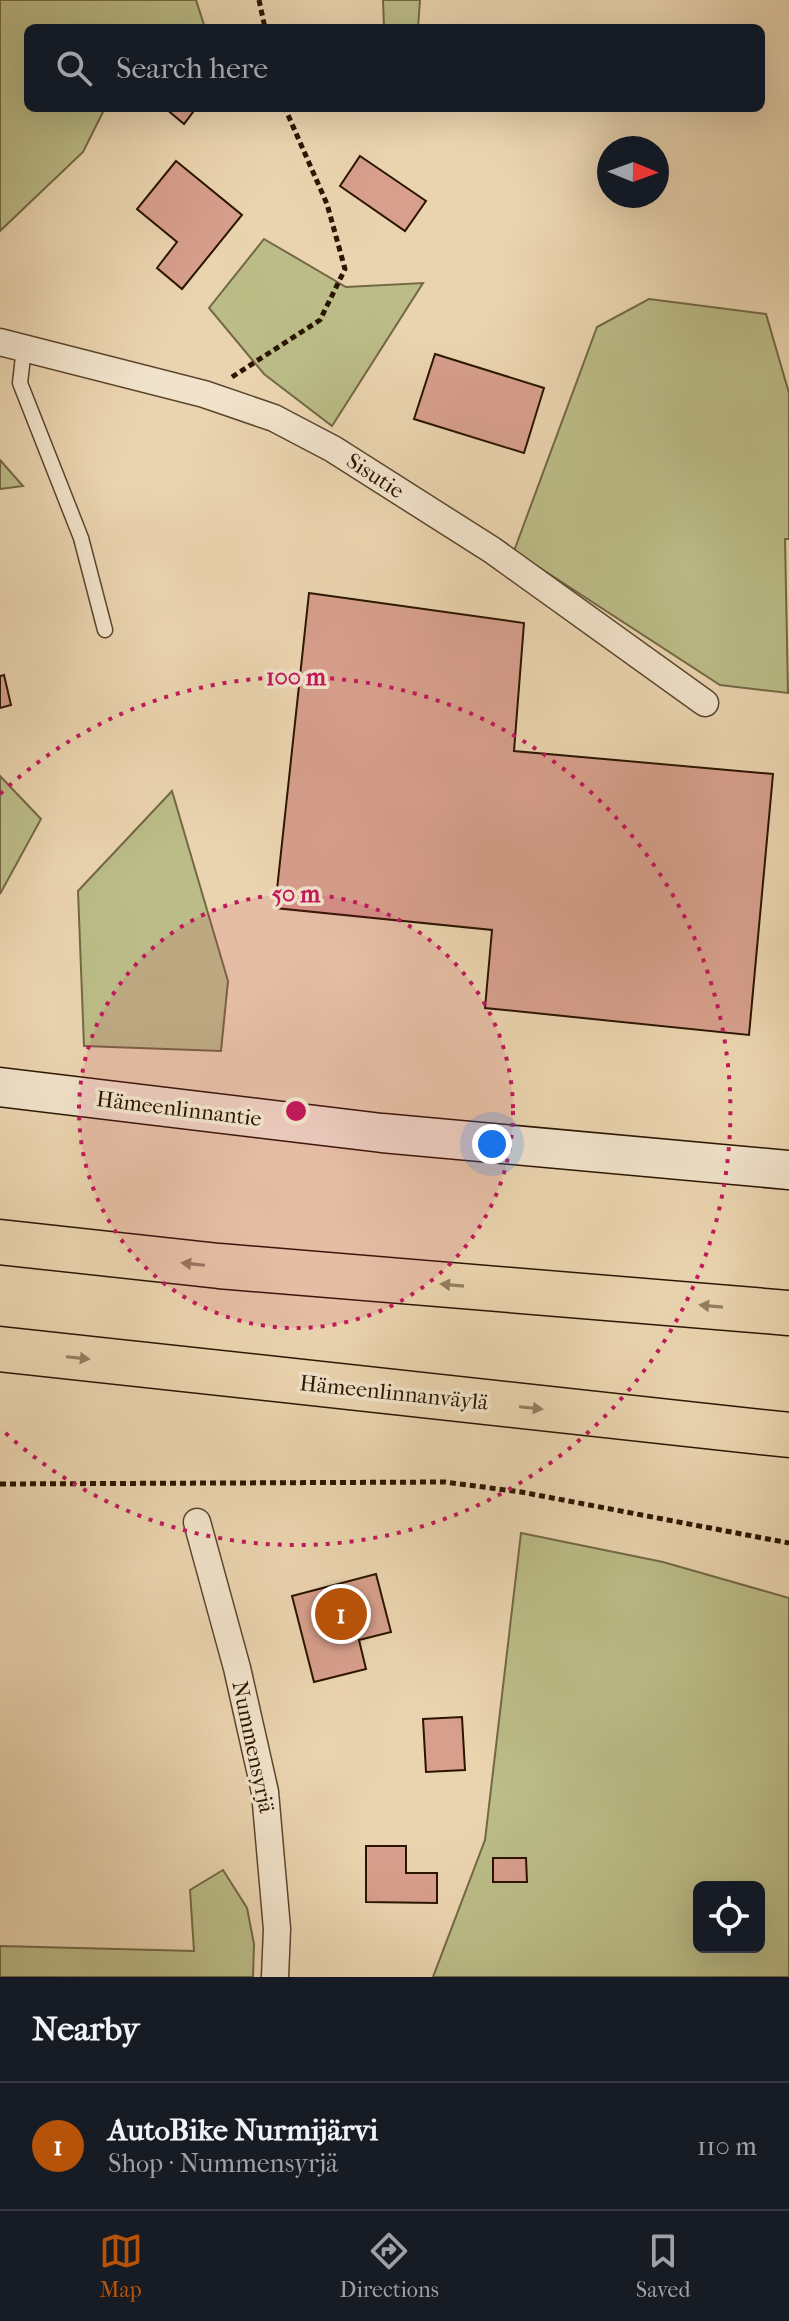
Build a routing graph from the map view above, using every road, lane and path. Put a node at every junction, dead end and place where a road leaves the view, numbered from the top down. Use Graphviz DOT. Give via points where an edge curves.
graph roads {
  1 [pos="259,0"];
  2 [pos="264,24"];
  3 [pos="287,112"];
  4 [pos="12,345"];
  5 [pos="204,394"];
  6 [pos="105,630"];
  7 [pos="705,703"];
  8 [pos="0,1087"];
  9 [pos="789,1170"];
  10 [pos="0,1242"];
  11 [pos="789,1313"];
  12 [pos="0,1349"];
  13 [pos="789,1435"];
  14 [pos="0,1484"];
  15 [pos="197,1522"];
  16 [pos="789,1543"];
  17 [pos="275,1977"];
  1 -- 2 [label="path"];
  3 -- 5 [label="path" via="327,204 345,269 320,320"];
  4 -- 5 [label="street, Sisutie"];
  4 -- 6 [label="lane" via="20,383 81,538"];
  5 -- 7 [label="street, Sisutie" via="274,418 333,449 492,550"];
  8 -- 9 [label="main road, Hämeenlinnantie" via="382,1133"];
  11 -- 10 [label="highway, one-way" via="219,1266"];
  12 -- 13 [label="highway, Hämeenlinnanväylä, one-way"];
  14 -- 16 [label="path" via="445,1482"];
  15 -- 17 [label="street, Nummensyrjä" via="265,1792 277,1929"];
}
